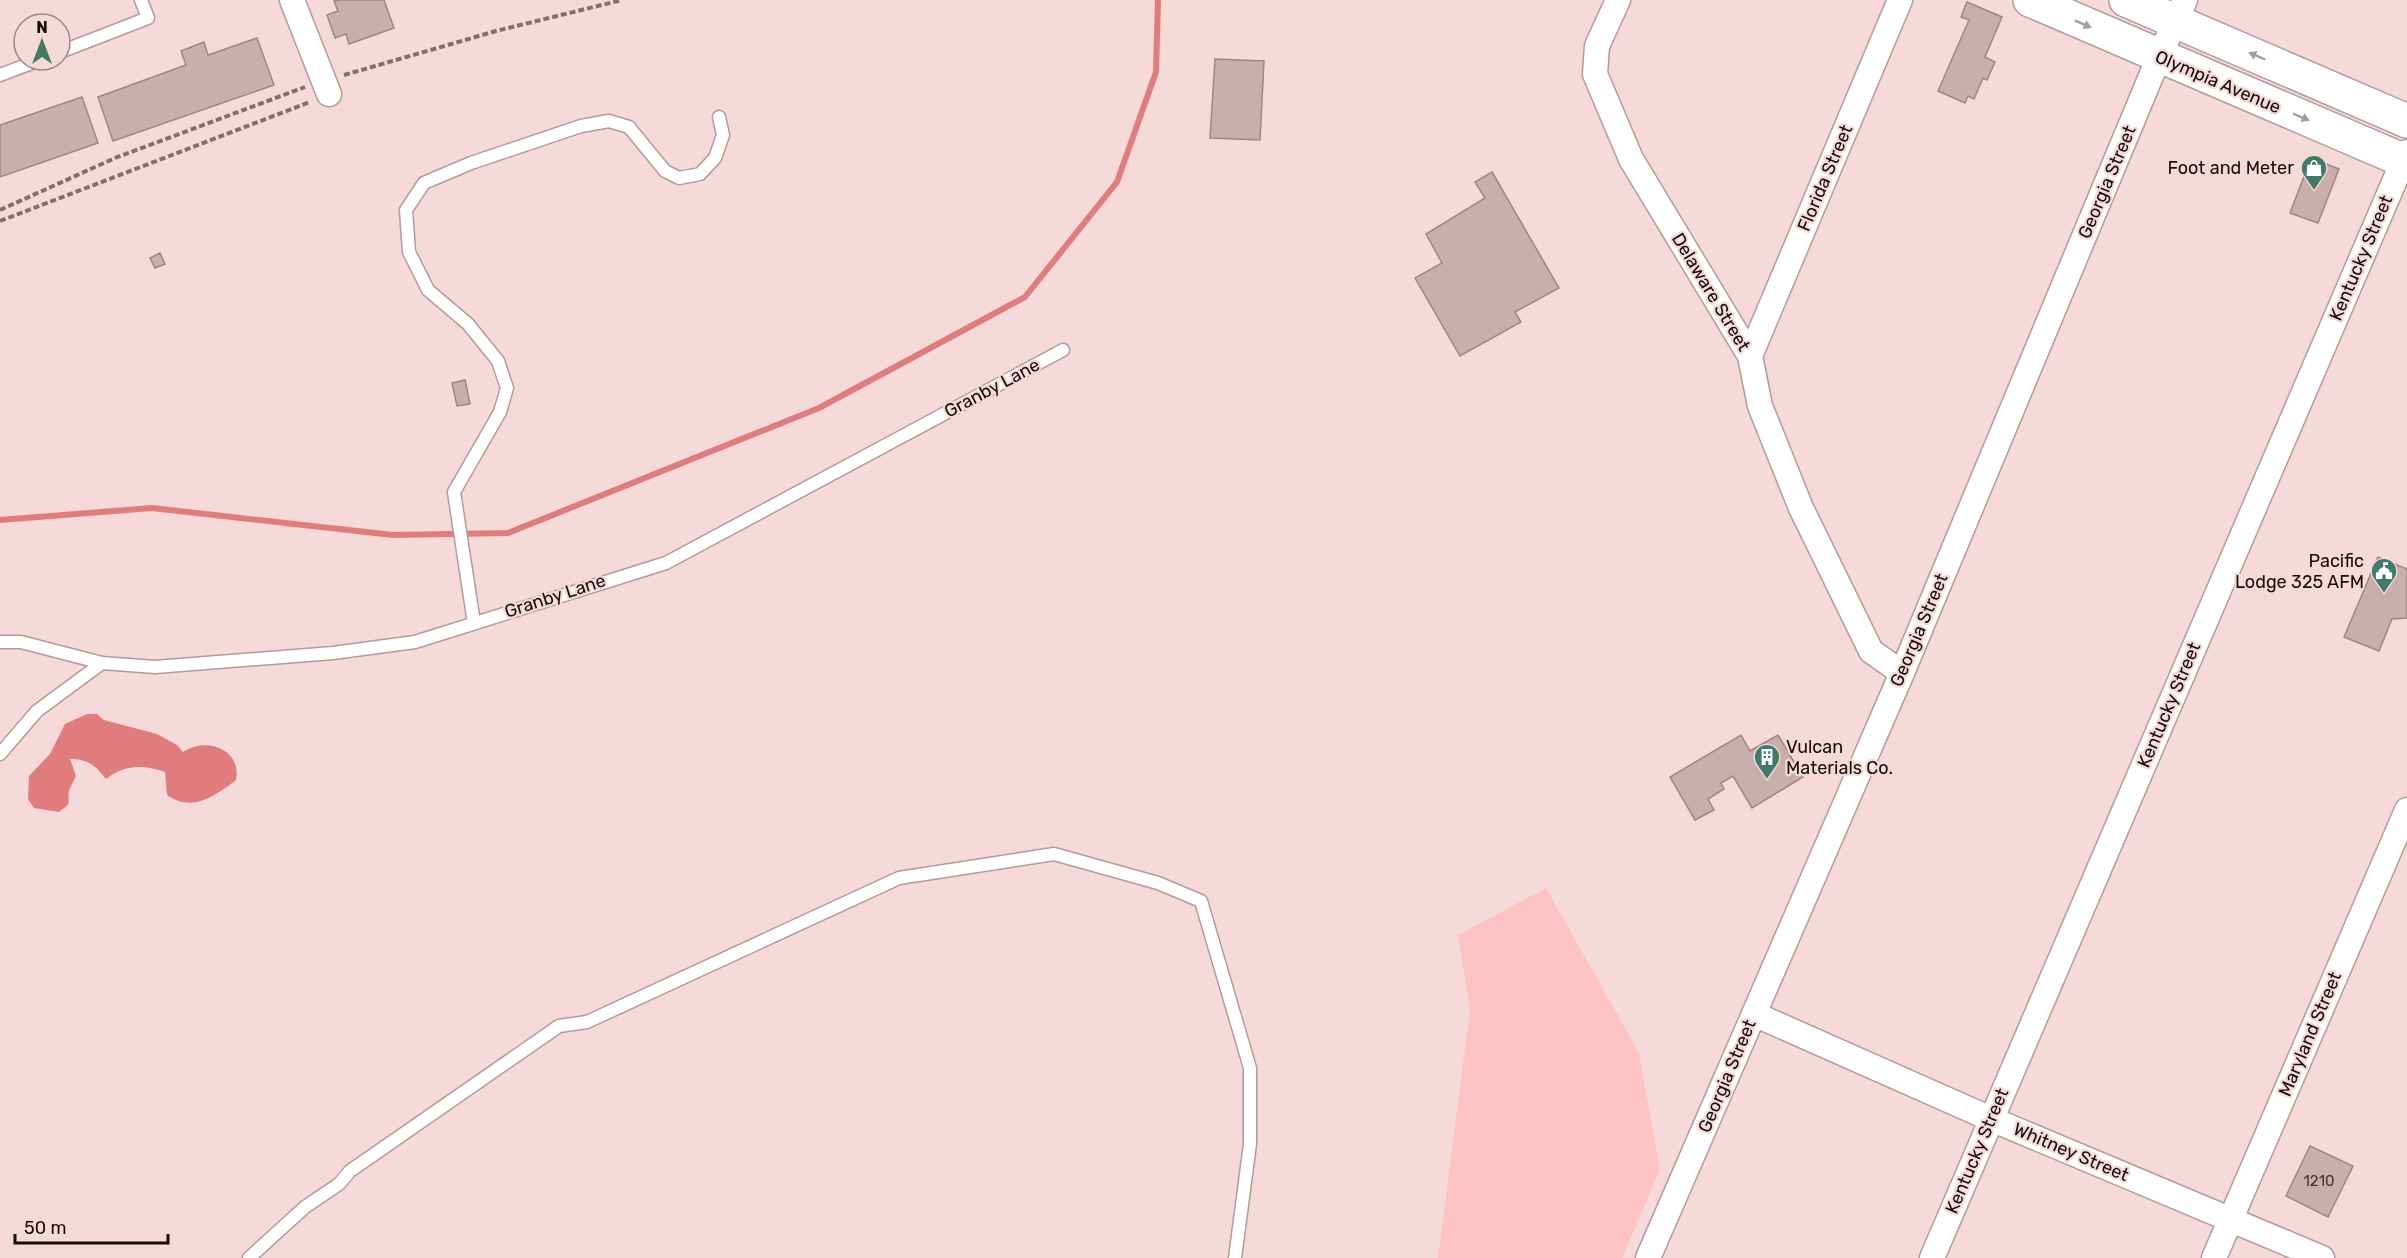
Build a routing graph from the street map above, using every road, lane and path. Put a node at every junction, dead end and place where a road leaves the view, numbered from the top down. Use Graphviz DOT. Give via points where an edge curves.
graph roads {
  1 [pos="141,0"];
  2 [pos="292,0"];
  3 [pos="1618,0"];
  4 [pos="1900,0"];
  5 [pos="2030,0"];
  6 [pos="2126,0"];
  7 [pos="2181,11"];
  8 [pos="72,47"];
  9 [pos="2158,57"];
  10 [pos="329,94"];
  11 [pos="719,117"];
  12 [pos="2407,121"];
  13 [pos="2406,158"];
  14 [pos="0,222"];
  15 [pos="1063,351"];
  16 [pos="1750,356"];
  17 [pos="474,622"];
  18 [pos="0,642"];
  19 [pos="102,663"];
  20 [pos="1902,673"];
  21 [pos="0,754"];
  22 [pos="2407,810"];
  23 [pos="1754,1014"];
  24 [pos="1991,1119"];
  25 [pos="2230,1218"];
  26 [pos="249,1258"];
  27 [pos="1235,1258"];
  28 [pos="1648,1258"];
  29 [pos="1932,1258"];
  30 [pos="2214,1258"];
  31 [pos="2322,1258"];
  1 -- 8 [label="lane" via="148,18"];
  2 -- 10 [label="street"];
  3 -- 16 [label="street, Delaware Street" via="1597,46 1595,74 1631,159"];
  4 -- 16 [label="street, Florida Street"];
  5 -- 9 [label="main road, Olympia Avenue, one-way"];
  6 -- 7 [label="main road"];
  7 -- 9 [label="street, Georgia Street"];
  12 -- 7 [label="main road, one-way"];
  9 -- 13 [label="main road, Olympia Avenue, one-way"];
  9 -- 20 [label="street, Georgia Street"];
  10 -- 14 [label="path"];
  11 -- 17 [label="lane" via="723,135 715,158 700,174 679,177 665,171 629,127 609,121 514,147 424,183 406,210 409,252 428,290 468,324 498,361 507,388 500,412 454,492"];
  13 -- 24 [label="street, Kentucky Street"];
  15 -- 17 [label="lane, Granby Lane" via="666,563"];
  16 -- 20 [label="street, Delaware Street" via="1760,406 1801,508 1871,651"];
  17 -- 19 [label="lane, Granby Lane" via="415,642 333,652 155,667"];
  18 -- 19 [label="lane, Granby Lane" via="21,642"];
  19 -- 21 [label="lane" via="37,711"];
  20 -- 23 [label="street, Georgia Street"];
  22 -- 25 [label="street, Maryland Street"];
  23 -- 24 [label="street, Whitney Street"];
  23 -- 28 [label="street, Georgia Street"];
  24 -- 25 [label="street, Whitney Street"];
  24 -- 29 [label="street, Kentucky Street"];
  25 -- 30 [label="street, Maryland Street"];
  25 -- 31 [label="street, Whitney Street"];
  26 -- 27 [label="lane" via="350,1172 560,1026 587,1022 899,878 1054,854 1158,883 1201,901 1251,1068 1251,1144"];
}
